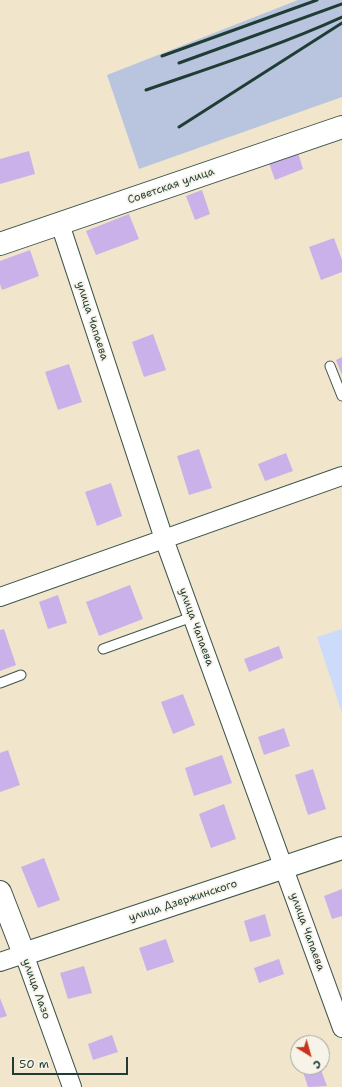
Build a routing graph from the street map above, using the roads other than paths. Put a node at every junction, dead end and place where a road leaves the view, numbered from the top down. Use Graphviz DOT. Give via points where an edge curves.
graph roads {
  1 [pos="342,127"];
  2 [pos="60,224"];
  3 [pos="0,244"];
  4 [pos="330,366"];
  5 [pos="342,396"];
  6 [pos="342,476"];
  7 [pos="164,539"];
  8 [pos="0,596"];
  9 [pos="192,617"];
  10 [pos="102,650"];
  11 [pos="21,675"];
  12 [pos="0,683"];
  13 [pos="342,848"];
  14 [pos="284,868"];
  15 [pos="0,892"];
  16 [pos="24,954"];
  17 [pos="0,962"];
  18 [pos="342,1028"];
  19 [pos="72,1087"];
  1 -- 2 [label="street, Советская улица"];
  2 -- 3 [label="street, Советская улица"];
  2 -- 7 [label="street, улица Чапаева"];
  4 -- 5 [label="lane"];
  6 -- 7 [label="street"];
  7 -- 8 [label="street"];
  7 -- 9 [label="street, улица Чапаева"];
  9 -- 10 [label="lane"];
  9 -- 14 [label="street, улица Чапаева"];
  11 -- 12 [label="lane"];
  13 -- 14 [label="street, улица Дзержинского"];
  14 -- 16 [label="street, улица Дзержинского"];
  14 -- 18 [label="street, улица Чапаева"];
  15 -- 16 [label="street, улица Лазо"];
  16 -- 17 [label="street"];
  16 -- 19 [label="street, улица Лазо"];
}
